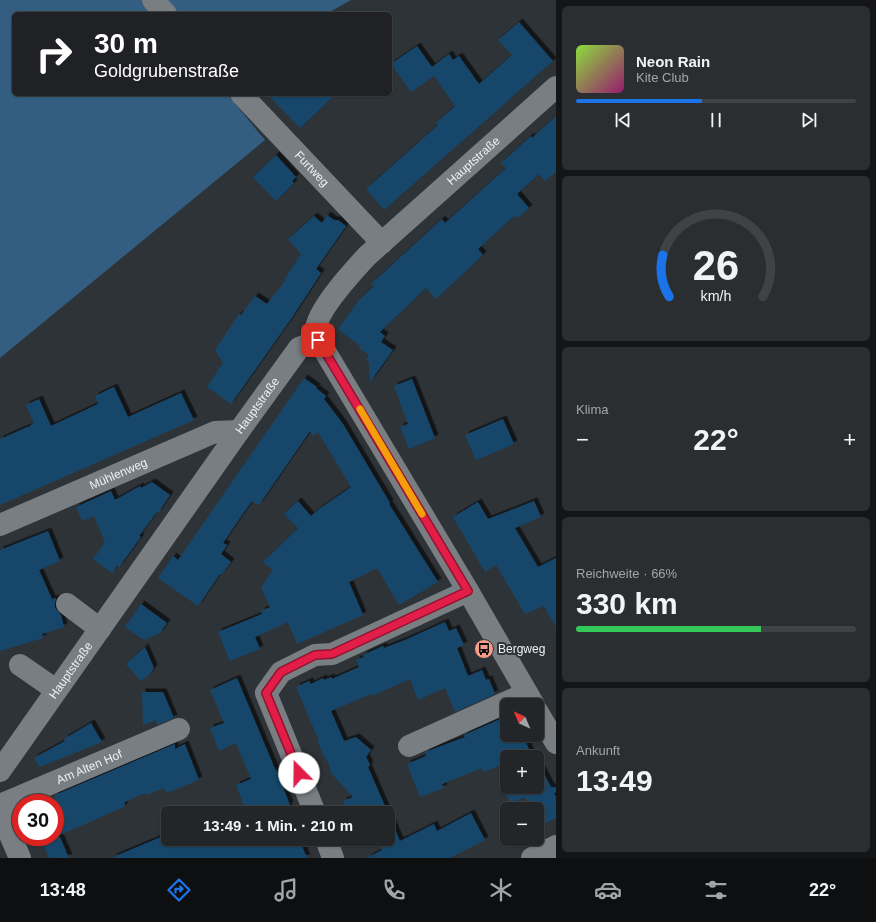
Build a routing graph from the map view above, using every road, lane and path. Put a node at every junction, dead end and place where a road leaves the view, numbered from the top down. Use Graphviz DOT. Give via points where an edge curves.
graph roads {
  1 [pos="153,0"];
  2 [pos="164,12"];
  3 [pos="556,87"];
  4 [pos="243,96"];
  5 [pos="382,243"];
  6 [pos="318,340"];
  7 [pos="239,431"];
  8 [pos="0,525"];
  9 [pos="468,591"];
  10 [pos="67,604"];
  11 [pos="100,629"];
  12 [pos="20,665"];
  13 [pos="56,690"];
  14 [pos="529,698"];
  15 [pos="500,714"];
  16 [pos="544,722"];
  17 [pos="179,729"];
  18 [pos="556,742"];
  19 [pos="409,746"];
  20 [pos="0,771"];
  21 [pos="0,805"];
  22 [pos="312,806"];
  23 [pos="0,812"];
  24 [pos="329,846"];
  25 [pos="556,846"];
  26 [pos="20,858"];
  27 [pos="333,858"];
  28 [pos="532,858"];
  1 -- 2 [label="street"];
  3 -- 5 [label="street, Hauptstraße"];
  4 -- 5 [label="street, Furtweg"];
  5 -- 6 [label="street, Hauptstraße" via="357,267 323,310 316,330"];
  6 -- 7 [label="street, Hauptstraße" via="299,348"];
  6 -- 9 [label="street"];
  7 -- 8 [label="street, Mühlenweg" via="215,432"];
  7 -- 11 [label="street, Hauptstraße"];
  9 -- 14 [label="street"];
  9 -- 22 [label="street" via="332,654 315,655 281,672 266,693"];
  10 -- 11 [label="street"];
  11 -- 13 [label="street, Hauptstraße"];
  12 -- 13 [label="street"];
  13 -- 20 [label="street, Hauptstraße"];
  15 -- 19 [label="street"];
  16 -- 18 [label="street"];
  17 -- 21 [label="street, Am Alten Hof"];
  23 -- 26 [label="street"];
  24 -- 27 [label="street"];
  25 -- 28 [label="street"];
}
